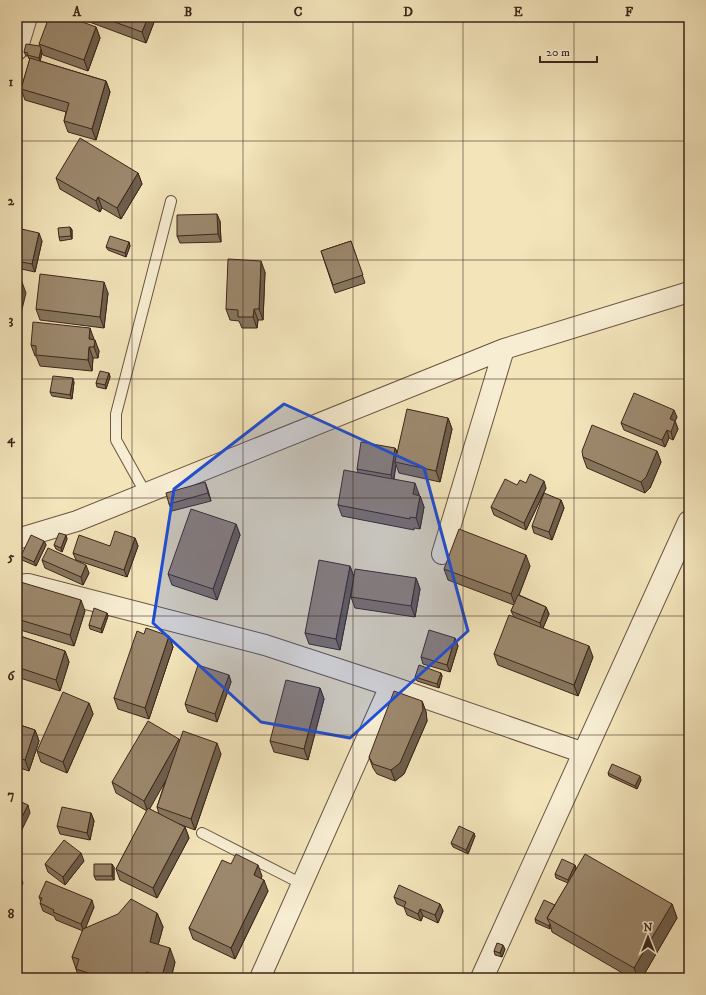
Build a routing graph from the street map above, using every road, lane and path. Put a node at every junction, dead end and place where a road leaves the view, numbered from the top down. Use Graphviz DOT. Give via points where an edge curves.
graph roads {
  1 [pos="28,17"];
  2 [pos="17,50"];
  3 [pos="171,201"];
  4 [pos="689,292"];
  5 [pos="504,349"];
  6 [pos="146,494"];
  7 [pos="689,522"];
  8 [pos="17,539"];
  9 [pos="442,554"];
  10 [pos="17,585"];
  11 [pos="390,686"];
  12 [pos="584,753"];
  13 [pos="202,833"];
  14 [pos="302,884"];
  15 [pos="260,978"];
  16 [pos="482,978"];
  1 -- 2 [label="street"];
  3 -- 6 [label="lane" via="116,414 116,440"];
  4 -- 5 [label="street"];
  5 -- 6 [label="street"];
  5 -- 9 [label="street"];
  6 -- 8 [label="street" via="78,522"];
  7 -- 12 [label="street"];
  10 -- 11 [label="street" via="28,584 265,646"];
  11 -- 12 [label="street"];
  11 -- 14 [label="street"];
  12 -- 16 [label="street"];
  13 -- 14 [label="lane"];
  14 -- 15 [label="street"];
}
